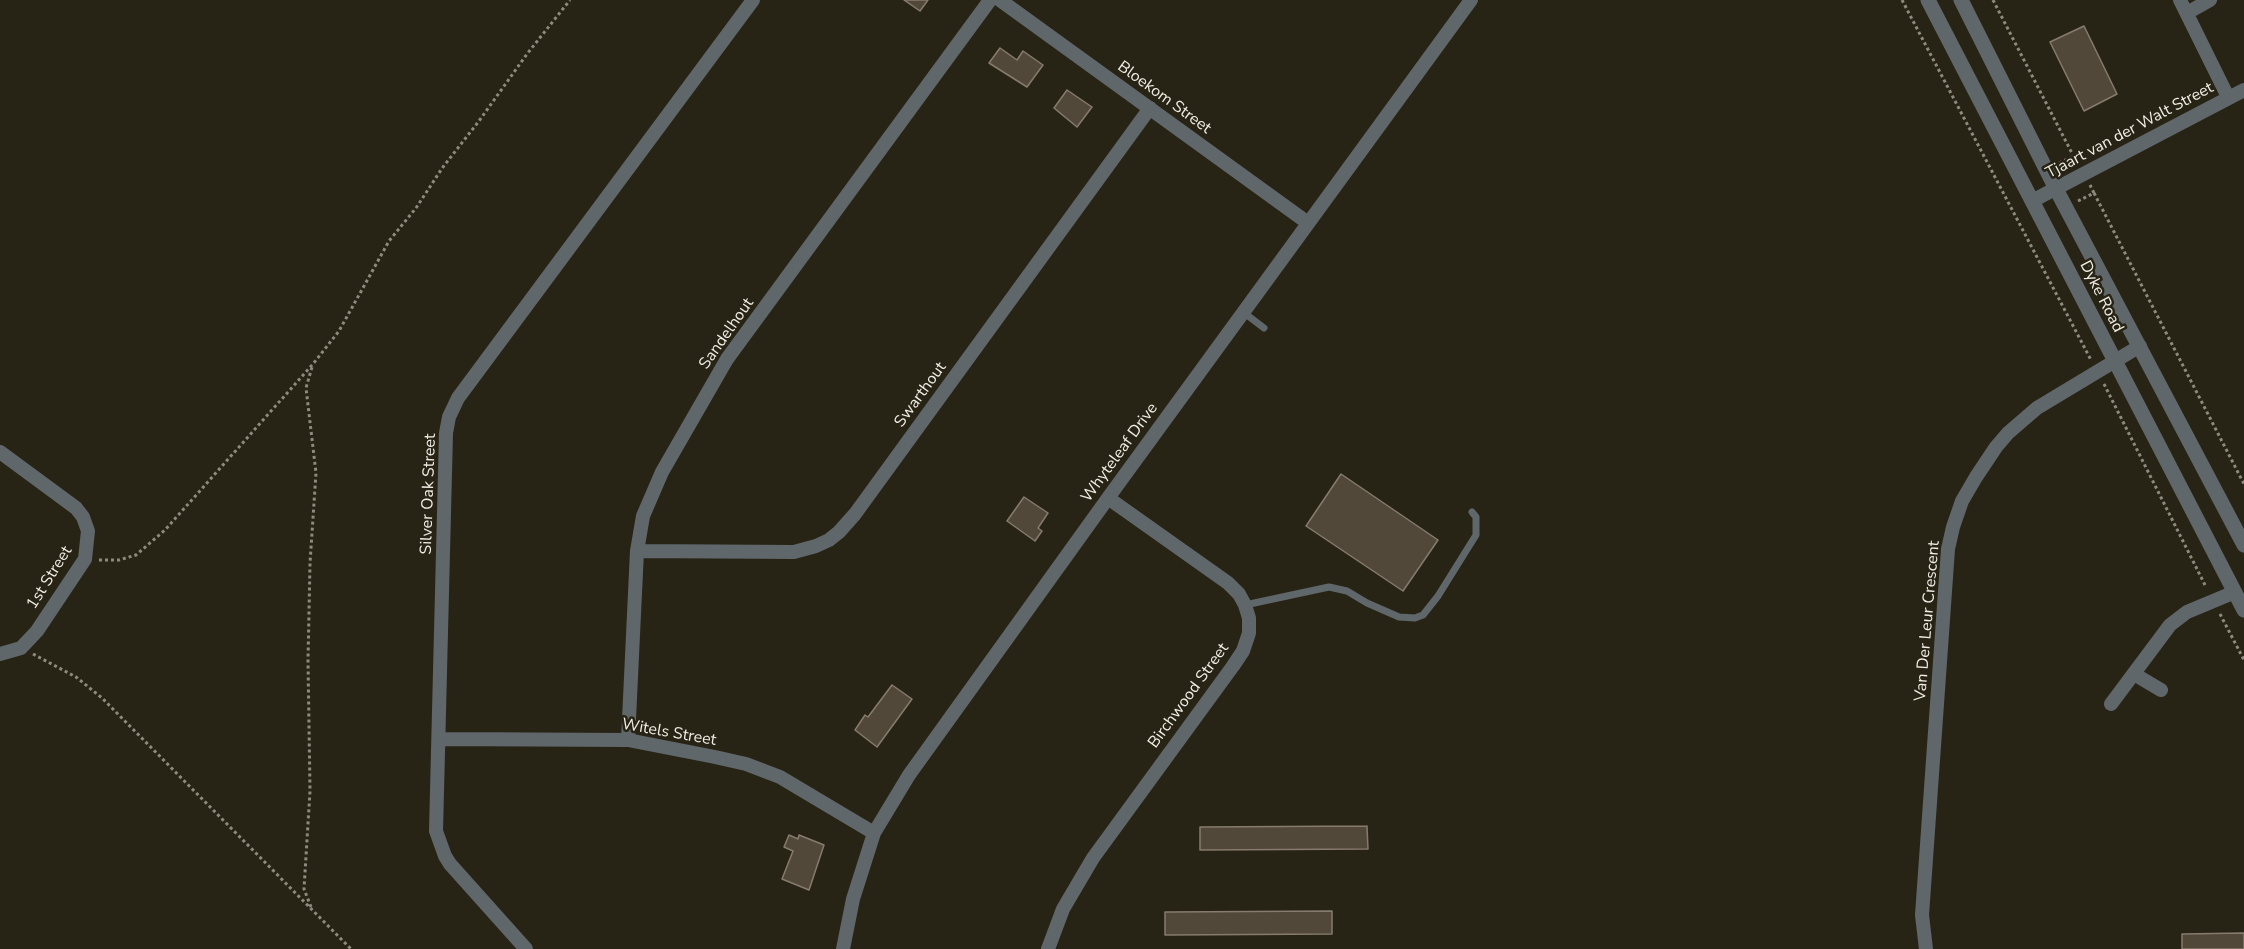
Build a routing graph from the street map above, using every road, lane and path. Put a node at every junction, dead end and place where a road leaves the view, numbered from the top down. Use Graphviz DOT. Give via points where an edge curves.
graph roads {
  1 [pos="570,0"];
  2 [pos="753,0"];
  3 [pos="990,0"];
  4 [pos="1000,0"];
  5 [pos="1471,0"];
  6 [pos="1902,0"];
  7 [pos="1928,0"];
  8 [pos="1961,0"];
  9 [pos="1993,0"];
  10 [pos="2180,0"];
  11 [pos="2210,0"];
  12 [pos="2187,13"];
  13 [pos="2244,90"];
  14 [pos="2228,98"];
  15 [pos="1150,108"];
  16 [pos="2084,174"];
  17 [pos="2056,189"];
  18 [pos="2094,193"];
  19 [pos="2032,201"];
  20 [pos="2066,208"];
  21 [pos="1308,223"];
  22 [pos="1243,312"];
  23 [pos="1264,328"];
  24 [pos="2140,346"];
  25 [pos="2114,363"];
  26 [pos="313,364"];
  27 [pos="2097,371"];
  28 [pos="0,452"];
  29 [pos="2244,484"];
  30 [pos="1108,498"];
  31 [pos="1472,512"];
  32 [pos="2244,545"];
  33 [pos="637,550"];
  34 [pos="85,559"];
  35 [pos="2235,592"];
  36 [pos="2213,600"];
  37 [pos="1245,605"];
  38 [pos="2244,610"];
  39 [pos="21,648"];
  40 [pos="0,654"];
  41 [pos="2244,660"];
  42 [pos="2134,674"];
  43 [pos="2161,690"];
  44 [pos="2112,704"];
  45 [pos="440,739"];
  46 [pos="628,740"];
  47 [pos="874,833"];
  48 [pos="311,907"];
  49 [pos="351,949"];
  50 [pos="526,949"];
  51 [pos="843,949"];
  52 [pos="1048,949"];
  53 [pos="1926,949"];
  1 -- 26 [label="path" via="389,241 339,331"];
  2 -- 45 [label="street, Silver Oak Street" via="452,409 446,433"];
  3 -- 33 [label="street, Sandelhout" via="727,359 662,472 642,516"];
  4 -- 15 [label="street, Bloekom Street"];
  5 -- 21 [label="street, Whyteleaf Drive"];
  6 -- 27 [label="path"];
  7 -- 19 [label="street, Dyke Road"];
  8 -- 17 [label="street, Dyke Road"];
  9 -- 16 [label="path"];
  10 -- 12 [label="street"];
  11 -- 12 [label="street"];
  12 -- 14 [label="street"];
  13 -- 14 [label="street, Tjaart van der Walt Street"];
  14 -- 16 [label="street, Tjaart van der Walt Street"];
  15 -- 21 [label="street, Bloekom Street"];
  15 -- 33 [label="street, Swarthout" via="839,532 816,546 794,552"];
  16 -- 17 [label="street, Tjaart van der Walt Street"];
  16 -- 18 [label="path"];
  17 -- 19 [label="street, Tjaart van der Walt Street"];
  17 -- 20 [label="street, Dyke Road"];
  18 -- 20 [label="path"];
  18 -- 29 [label="path"];
  19 -- 25 [label="street, Dyke Road"];
  20 -- 24 [label="street, Dyke Road"];
  21 -- 22 [label="street, Whyteleaf Drive"];
  22 -- 23 [label="lane"];
  22 -- 30 [label="street, Whyteleaf Drive"];
  24 -- 25 [label="street, Van Der Leur Crescent"];
  24 -- 32 [label="street, Dyke Road"];
  25 -- 27 [label="street, Van Der Leur Crescent"];
  25 -- 35 [label="street, Dyke Road"];
  26 -- 34 [label="path" via="165,530 136,555 119,561"];
  26 -- 48 [label="path" via="306,388 316,473 310,563 310,791 304,889"];
  27 -- 36 [label="path"];
  27 -- 53 [label="street, Van Der Leur Crescent" via="2037,408 2008,433 1976,477 1953,527 1948,549 1922,915"];
  28 -- 34 [label="street, 1st Street" via="84,518 88,531"];
  30 -- 37 [label="street" via="1228,583"];
  30 -- 47 [label="street, Whyteleaf Drive" via="909,775"];
  31 -- 37 [label="lane" via="1476,517 1476,535 1423,615 1399,617 1347,591 1329,587"];
  33 -- 46 [label="street, Sandelhout"];
  34 -- 39 [label="street, 1st Street" via="37,631"];
  35 -- 36 [label="street"];
  35 -- 38 [label="street, Dyke Road"];
  36 -- 41 [label="path"];
  36 -- 42 [label="street" via="2170,625"];
  37 -- 52 [label="street, Birchwood Street" via="1249,633 1243,651 1093,858 1063,909"];
  39 -- 40 [label="street"];
  39 -- 48 [label="path" via="76,677 102,698"];
  42 -- 43 [label="street"];
  42 -- 44 [label="street"];
  45 -- 46 [label="street, Witels Street"];
  45 -- 50 [label="street, Silver Oak Street" via="435,818 445,856"];
  46 -- 47 [label="street, Witels Street" via="764,770"];
  47 -- 51 [label="street, Whyteleaf Drive" via="853,899"];
  48 -- 49 [label="path"];
}
